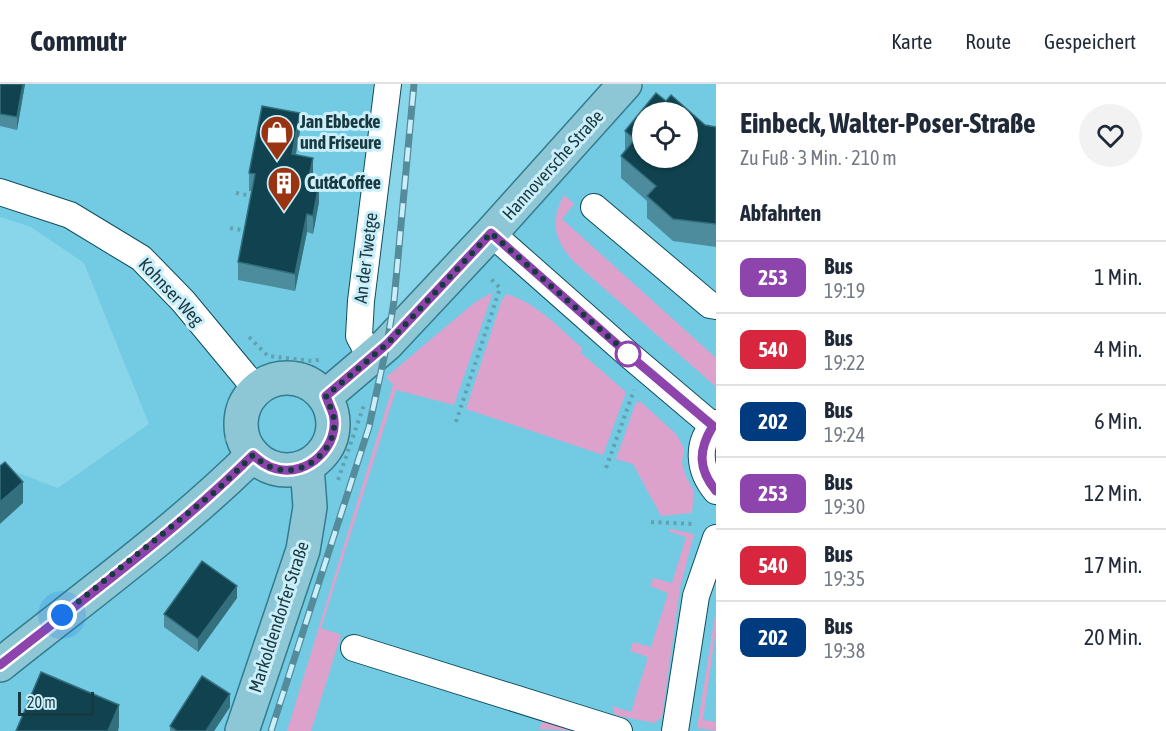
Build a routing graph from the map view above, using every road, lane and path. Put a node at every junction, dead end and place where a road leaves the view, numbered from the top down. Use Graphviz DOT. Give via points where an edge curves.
graph roads {
  1 [pos="388,84"];
  2 [pos="625,84"];
  3 [pos="252,191"];
  4 [pos="0,192"];
  5 [pos="236,193"];
  6 [pos="594,207"];
  7 [pos="230,228"];
  8 [pos="247,231"];
  9 [pos="491,233"];
  10 [pos="500,288"];
  11 [pos="716,306"];
  12 [pos="252,340"];
  13 [pos="232,360"];
  14 [pos="349,377"];
  15 [pos="256,389"];
  16 [pos="634,390"];
  17 [pos="456,422"];
  18 [pos="714,425"];
  19 [pos="239,450"];
  20 [pos="307,466"];
  21 [pos="606,468"];
  22 [pos="337,483"];
  23 [pos="716,491"];
  24 [pos="651,522"];
  25 [pos="693,524"];
  26 [pos="716,538"];
  27 [pos="354,648"];
  28 [pos="0,665"];
  29 [pos="242,731"];
  30 [pos="619,731"];
  31 [pos="675,731"];
  1 -- 14 [label="street, An der Twetge" via="359,336"];
  2 -- 9 [label="main road, Hannoversche Straße"];
  3 -- 5 [label="path" via="252,196"];
  4 -- 13 [label="street, Kohnser Weg" via="70,215 141,258"];
  6 -- 11 [label="street" via="710,305"];
  7 -- 8 [label="path"];
  9 -- 14 [label="main road, Hannoversche Straße" via="387,344"];
  9 -- 18 [label="street"];
  10 -- 17 [label="path"];
  12 -- 13 [label="path"];
  13 -- 15 [label="street, Kohnser Weg"];
  13 -- 19 [label="path" via="216,377 230,401"];
  14 -- 15 [label="main road" via="313,384 297,377 279,377"];
  14 -- 20 [label="main road" via="333,415 332,436 323,454"];
  14 -- 22 [label="path" via="366,400"];
  15 -- 19 [label="main road" via="243,408 240,425 244,441"];
  16 -- 21 [label="path"];
  18 -- 23 [label="street" via="701,453 702,467"];
  19 -- 20 [label="main road" via="278,470"];
  19 -- 28 [label="main road" via="217,490"];
  20 -- 29 [label="main road, Markoldendorfer Straße" via="310,507 303,550"];
  24 -- 25 [label="path"];
  26 -- 31 [label="street" via="696,596"];
  27 -- 30 [label="street"];
}
